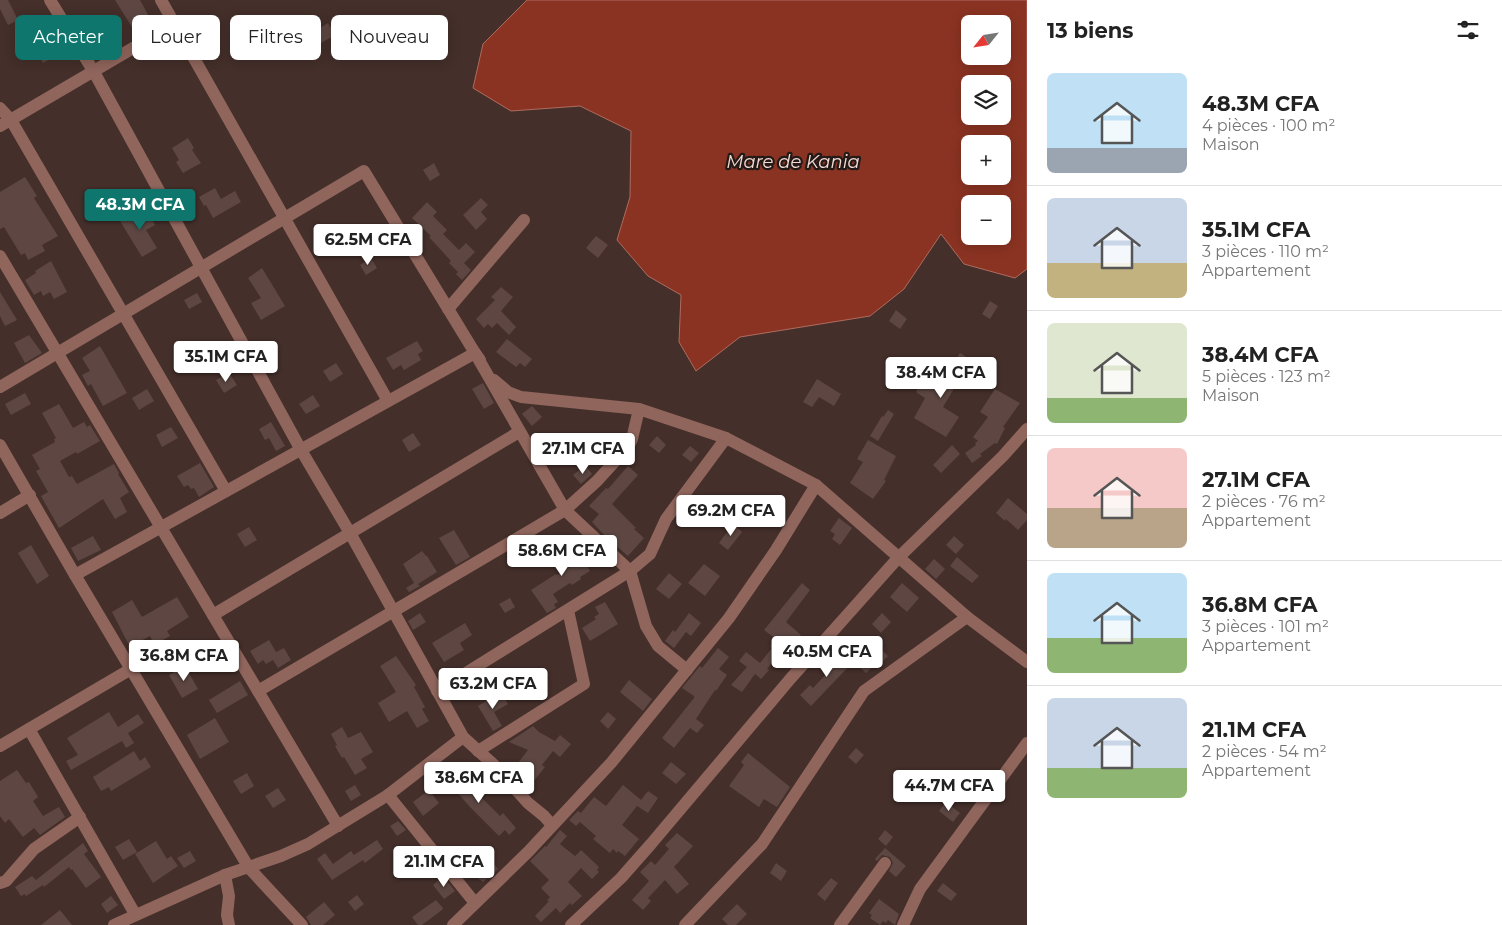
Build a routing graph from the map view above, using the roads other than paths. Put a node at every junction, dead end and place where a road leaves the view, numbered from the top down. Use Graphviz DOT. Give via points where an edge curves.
graph roads {
  1 [pos="50,0"];
  2 [pos="161,0"];
  3 [pos="169,15"];
  4 [pos="132,49"];
  5 [pos="194,60"];
  6 [pos="94,72"];
  7 [pos="0,108"];
  8 [pos="11,120"];
  9 [pos="0,126"];
  10 [pos="284,218"];
  11 [pos="524,220"];
  12 [pos="0,256"];
  13 [pos="202,268"];
  14 [pos="448,308"];
  15 [pos="124,314"];
  16 [pos="57,353"];
  17 [pos="475,353"];
  18 [pos="0,387"];
  19 [pos="388,402"];
  20 [pos="640,409"];
  21 [pos="1027,428"];
  22 [pos="519,432"];
  23 [pos="726,438"];
  24 [pos="0,445"];
  25 [pos="301,450"];
  26 [pos="816,485"];
  27 [pos="226,491"];
  28 [pos="30,494"];
  29 [pos="565,510"];
  30 [pos="0,513"];
  31 [pos="161,527"];
  32 [pos="350,533"];
  33 [pos="898,558"];
  34 [pos="630,571"];
  35 [pos="75,575"];
  36 [pos="568,610"];
  37 [pos="393,612"];
  38 [pos="213,615"];
  39 [pos="967,617"];
  40 [pos="1027,662"];
  41 [pos="131,669"];
  42 [pos="687,670"];
  43 [pos="437,690"];
  44 [pos="258,691"];
  45 [pos="29,729"];
  46 [pos="462,737"];
  47 [pos="1027,743"];
  48 [pos="0,746"];
  49 [pos="478,751"];
  50 [pos="388,795"];
  51 [pos="80,817"];
  52 [pos="552,825"];
  53 [pos="338,826"];
  54 [pos="885,863"];
  55 [pos="249,868"];
  56 [pos="225,875"];
  57 [pos="0,883"];
  58 [pos="475,903"];
  59 [pos="135,914"];
  60 [pos="114,925"];
  61 [pos="229,925"];
  62 [pos="302,925"];
  63 [pos="453,925"];
  64 [pos="571,925"];
  65 [pos="686,925"];
  66 [pos="840,925"];
  67 [pos="903,925"];
  1 -- 6 [label="street"];
  2 -- 3 [label="street"];
  4 -- 6 [label="street"];
  5 -- 10 [label="street"];
  6 -- 8 [label="street"];
  6 -- 13 [label="street"];
  7 -- 8 [label="street"];
  8 -- 9 [label="street"];
  8 -- 15 [label="street"];
  10 -- 13 [label="street"];
  10 -- 14 [label="street" via="364,171"];
  10 -- 19 [label="street"];
  11 -- 14 [label="street"];
  12 -- 16 [label="street"];
  13 -- 15 [label="street"];
  13 -- 25 [label="street"];
  14 -- 17 [label="street"];
  15 -- 16 [label="street"];
  15 -- 27 [label="street"];
  16 -- 18 [label="street"];
  16 -- 31 [label="street"];
  17 -- 19 [label="street"];
  17 -- 20 [label="street" via="494,380 514,395"];
  17 -- 22 [label="street"];
  19 -- 25 [label="street"];
  20 -- 23 [label="street"];
  20 -- 29 [label="street" via="628,447"];
  21 -- 33 [label="street" via="1003,456"];
  22 -- 29 [label="street"];
  22 -- 32 [label="street"];
  23 -- 26 [label="street"];
  23 -- 34 [label="street" via="666,519 650,554"];
  24 -- 28 [label="street"];
  25 -- 27 [label="street"];
  25 -- 32 [label="street"];
  26 -- 33 [label="street"];
  26 -- 42 [label="street" via="776,550"];
  27 -- 31 [label="street"];
  28 -- 30 [label="street"];
  28 -- 35 [label="street"];
  29 -- 34 [label="street"];
  29 -- 37 [label="street"];
  31 -- 35 [label="street"];
  31 -- 38 [label="street"];
  32 -- 37 [label="street"];
  32 -- 38 [label="street"];
  33 -- 39 [label="street"];
  33 -- 64 [label="street" via="621,878"];
  34 -- 36 [label="street"];
  34 -- 42 [label="street" via="646,626 658,646"];
  35 -- 41 [label="street"];
  36 -- 43 [label="street"];
  36 -- 49 [label="street" via="584,684"];
  37 -- 43 [label="street"];
  37 -- 44 [label="street"];
  38 -- 44 [label="street"];
  39 -- 40 [label="street"];
  39 -- 65 [label="street" via="864,691 762,844"];
  41 -- 45 [label="street"];
  41 -- 55 [label="street"];
  42 -- 52 [label="street" via="611,763"];
  43 -- 46 [label="street"];
  44 -- 53 [label="street"];
  45 -- 48 [label="street"];
  45 -- 51 [label="street"];
  46 -- 49 [label="street"];
  46 -- 50 [label="street"];
  47 -- 67 [label="street" via="920,889"];
  49 -- 52 [label="street"];
  50 -- 53 [label="street"];
  50 -- 58 [label="street"];
  51 -- 57 [label="street" via="34,849 6,881"];
  51 -- 59 [label="street"];
  52 -- 58 [label="street"];
  53 -- 55 [label="street" via="308,844"];
  54 -- 66 [label="street"];
  55 -- 56 [label="street"];
  55 -- 62 [label="street"];
  56 -- 59 [label="street"];
  56 -- 61 [label="street"];
  58 -- 63 [label="street"];
  59 -- 60 [label="street"];
}
